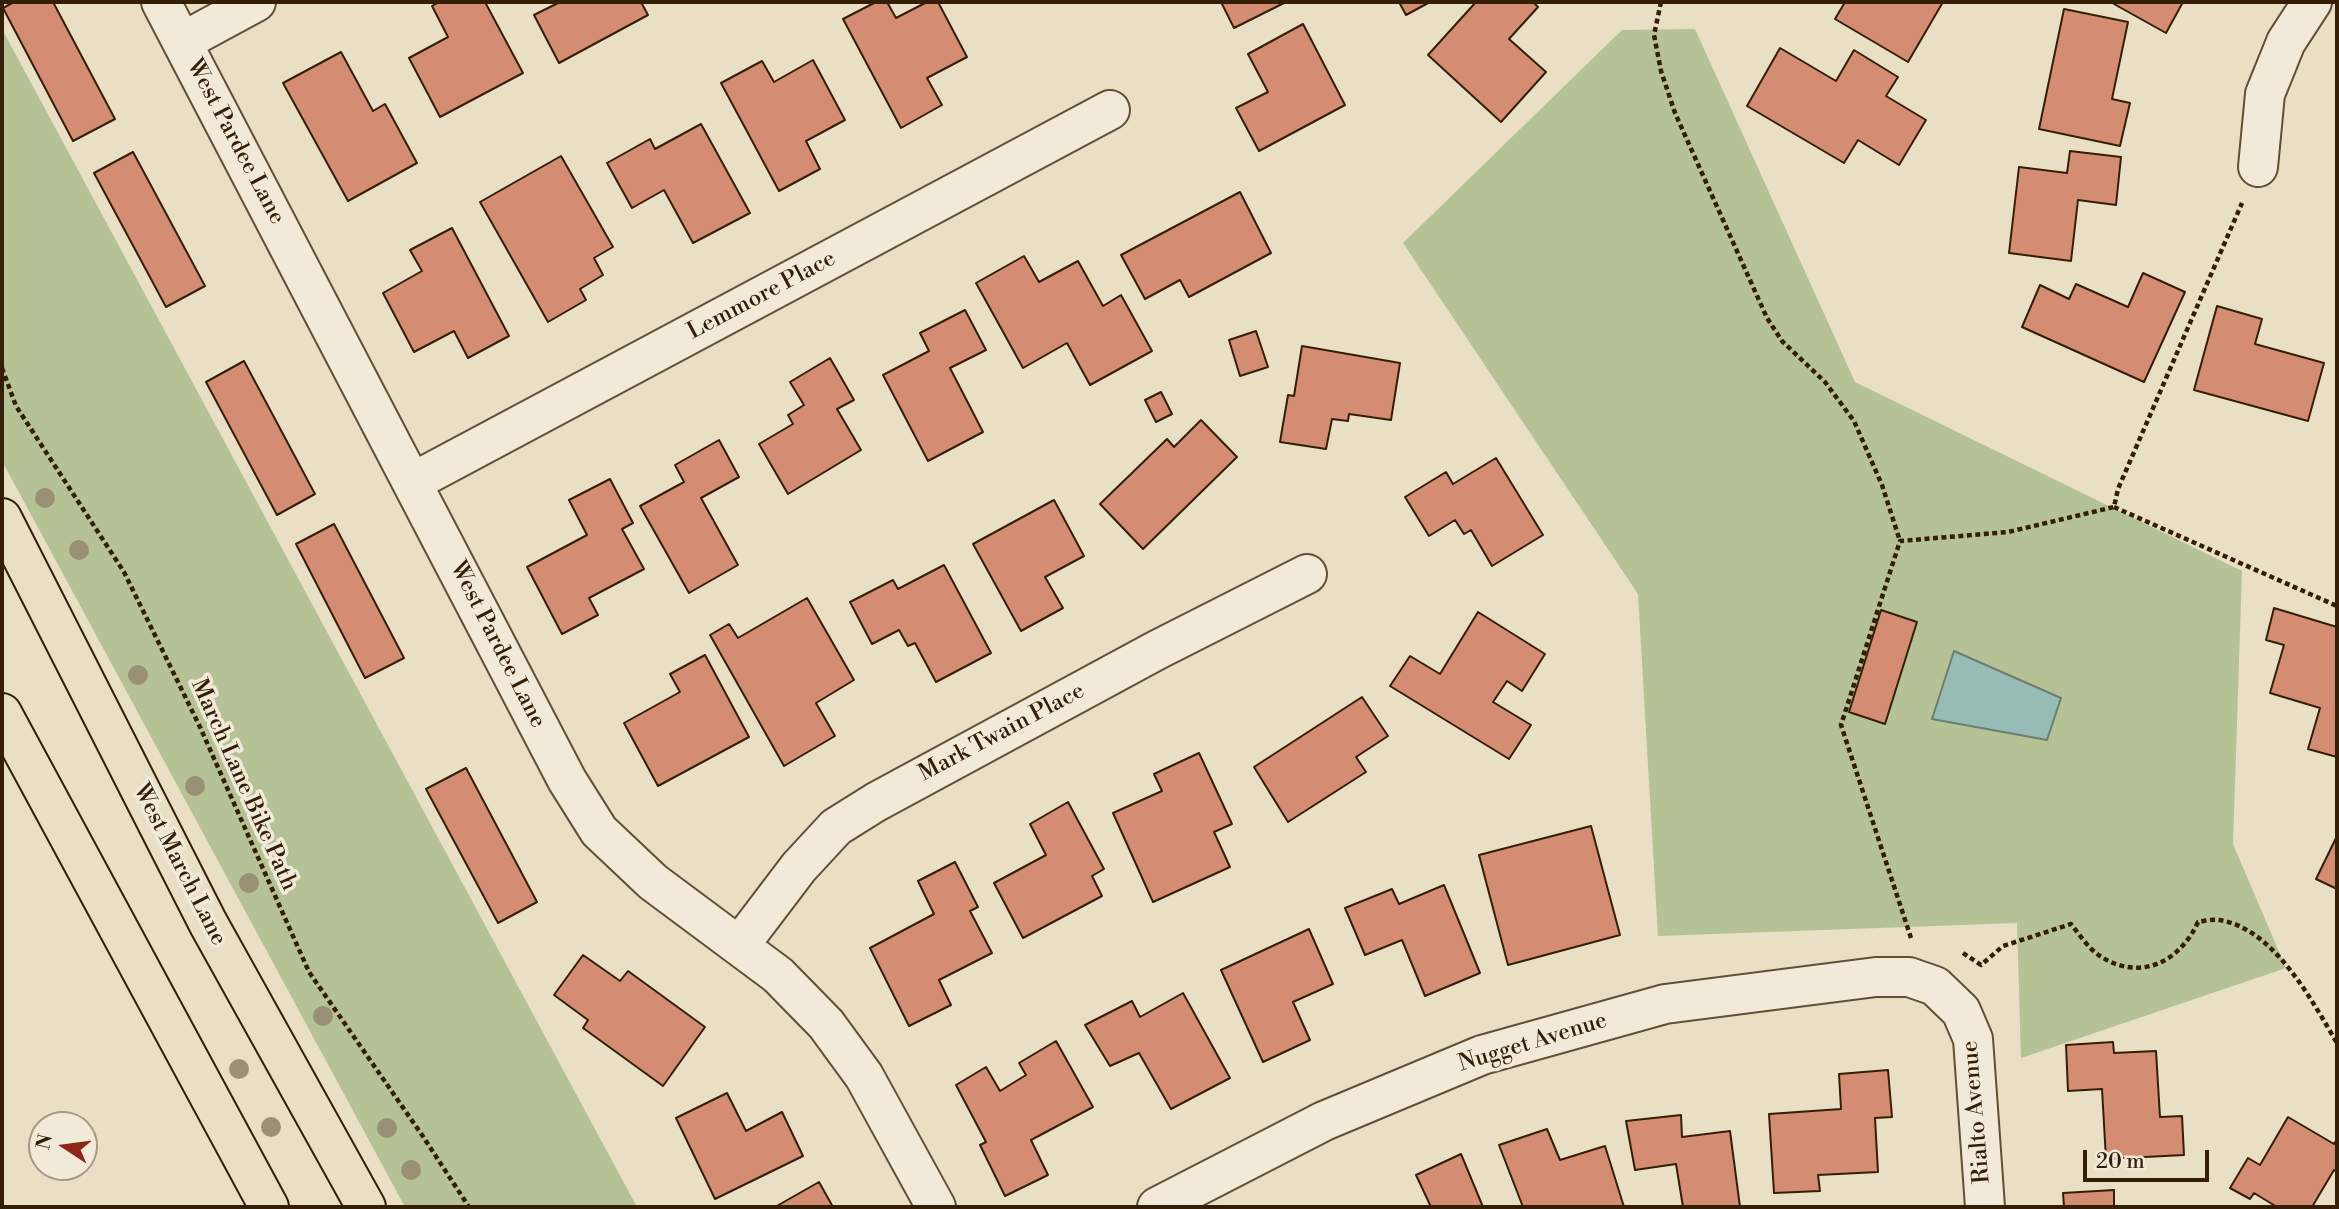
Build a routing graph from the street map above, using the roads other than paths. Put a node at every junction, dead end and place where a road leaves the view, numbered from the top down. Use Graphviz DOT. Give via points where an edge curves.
graph roads {
  1 [pos="161,2"];
  2 [pos="256,2"];
  3 [pos="2312,2"];
  4 [pos="182,42"];
  5 [pos="1110,110"];
  6 [pos="2258,167"];
  7 [pos="413,482"];
  8 [pos="2,518"];
  9 [pos="1307,574"];
  10 [pos="2,713"];
  11 [pos="739,946"];
  12 [pos="1935,986"];
  13 [pos="269,1207"];
  14 [pos="366,1207"];
  15 [pos="936,1207"];
  16 [pos="1157,1207"];
  17 [pos="1985,1207"];
  1 -- 4 [label="street, West Pardee Lane"];
  2 -- 4 [label="street"];
  3 -- 6 [label="street" via="2286,41 2265,94"];
  4 -- 7 [label="street, West Pardee Lane"];
  5 -- 7 [label="street, Lemmore Place"];
  7 -- 11 [label="street, West Pardee Lane" via="567,780 599,831 653,882"];
  8 -- 14 [label="main road, West March Lane" via="208,923"];
  9 -- 11 [label="street, Mark Twain Place" via="1157,650 836,827"];
  10 -- 13 [label="main road"];
  11 -- 15 [label="street, West Pardee Lane" via="778,975 826,1024 864,1076"];
  12 -- 16 [label="street, Nugget Avenue" via="1909,976 1876,977 1665,1004 1482,1055 1324,1121"];
  12 -- 17 [label="street, Rialto Avenue" via="1961,1011 1973,1039"];
}
